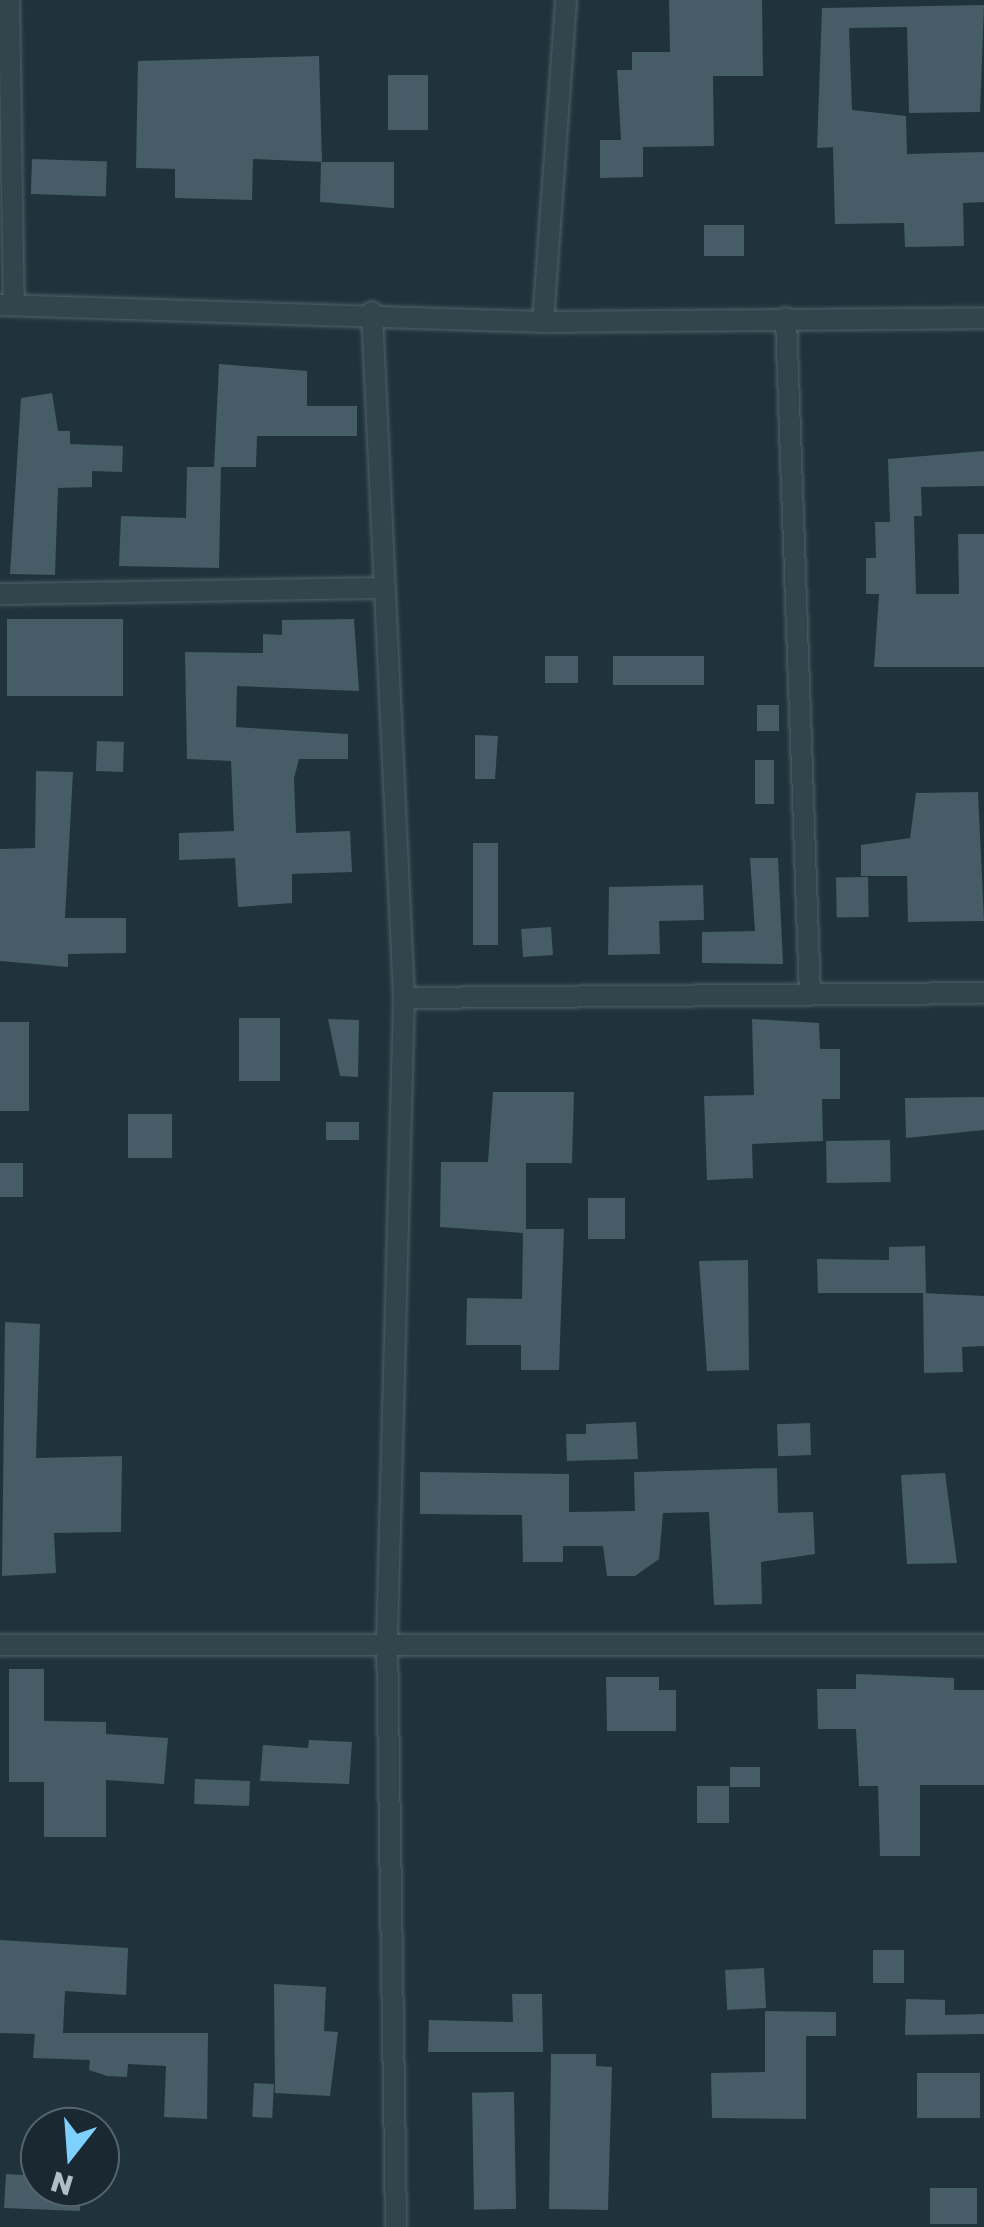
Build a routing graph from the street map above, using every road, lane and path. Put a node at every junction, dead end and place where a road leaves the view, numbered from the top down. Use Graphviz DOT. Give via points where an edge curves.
graph roads {
  1 [pos="9,0"];
  2 [pos="566,0"];
  3 [pos="7,305"];
  4 [pos="372,312"];
  5 [pos="786,318"];
  6 [pos="984,318"];
  7 [pos="544,322"];
  8 [pos="385,588"];
  9 [pos="0,594"];
  10 [pos="984,993"];
  11 [pos="810,994"];
  12 [pos="404,998"];
  13 [pos="386,1638"];
  14 [pos="0,1645"];
  15 [pos="984,1645"];
  16 [pos="396,2227"];
  1 -- 3 [label="street"];
  2 -- 7 [label="street"];
  3 -- 4 [label="street"];
  4 -- 7 [label="street"];
  4 -- 8 [label="street"];
  5 -- 6 [label="street"];
  5 -- 7 [label="street"];
  5 -- 11 [label="street"];
  8 -- 9 [label="street"];
  8 -- 12 [label="street"];
  10 -- 11 [label="street"];
  11 -- 12 [label="street"];
  12 -- 13 [label="street"];
  13 -- 14 [label="street"];
  13 -- 15 [label="street"];
  13 -- 16 [label="street"];
}
